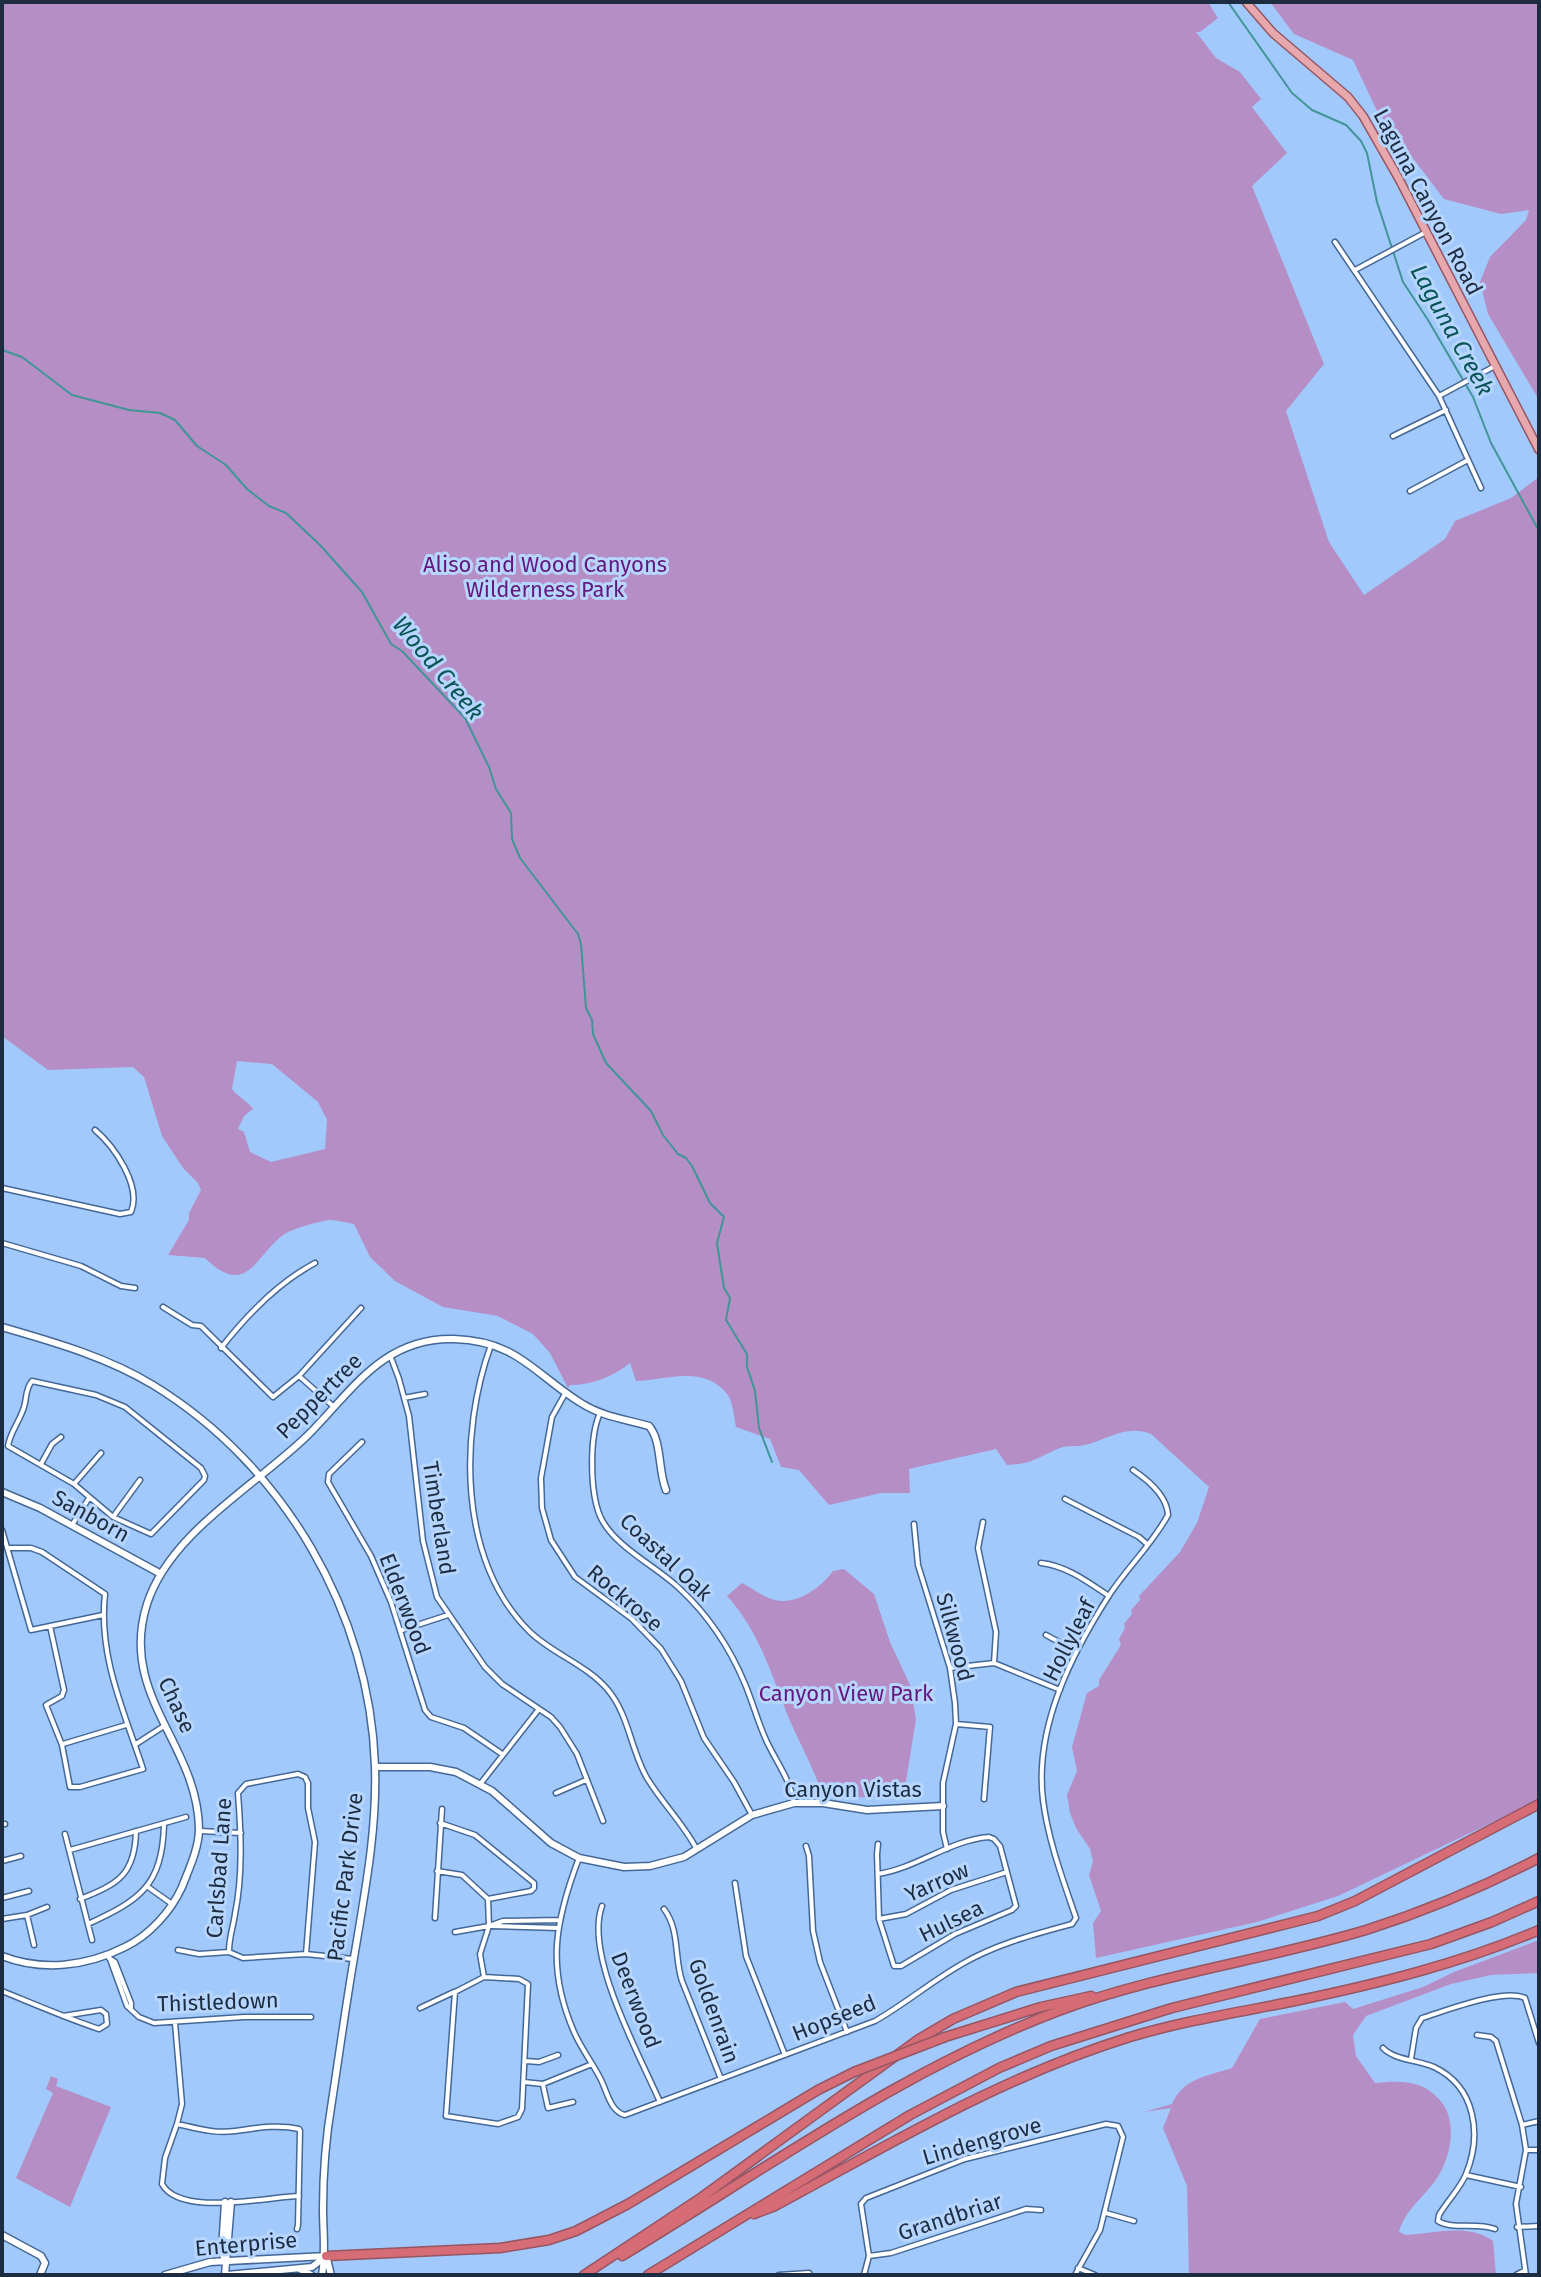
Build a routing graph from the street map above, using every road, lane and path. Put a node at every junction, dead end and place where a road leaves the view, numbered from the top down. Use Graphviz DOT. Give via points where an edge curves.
graph roads {
  1 [pos="1246,2"];
  2 [pos="1426,232"];
  3 [pos="1335,242"];
  4 [pos="1355,270"];
  5 [pos="1495,366"];
  6 [pos="1439,396"];
  7 [pos="1446,410"];
  8 [pos="1393,436"];
  9 [pos="1539,450"];
  10 [pos="1468,460"];
  11 [pos="1481,488"];
  12 [pos="1410,491"];
  13 [pos="95,1130"];
  14 [pos="2,1188"];
  15 [pos="2,1243"];
  16 [pos="315,1263"];
  17 [pos="135,1288"];
  18 [pos="163,1307"];
  19 [pos="361,1308"];
  20 [pos="2,1327"];
  21 [pos="491,1345"];
  22 [pos="221,1348"];
  23 [pos="390,1355"];
  24 [pos="299,1376"];
  25 [pos="566,1392"];
  26 [pos="425,1394"];
  27 [pos="404,1398"];
  28 [pos="334,1407"];
  29 [pos="600,1413"];
  30 [pos="61,1437"];
  31 [pos="362,1442"];
  32 [pos="5,1445"];
  33 [pos="101,1453"];
  34 [pos="41,1464"];
  35 [pos="1133,1470"];
  36 [pos="261,1475"];
  37 [pos="140,1480"];
  38 [pos="74,1484"];
  39 [pos="666,1490"];
  40 [pos="2,1492"];
  41 [pos="89,1498"];
  42 [pos="1065,1499"];
  43 [pos="113,1517"];
  44 [pos="983,1522"];
  45 [pos="914,1524"];
  46 [pos="72,1525"];
  47 [pos="2,1530"];
  48 [pos="1147,1544"];
  49 [pos="7,1548"];
  50 [pos="1041,1563"];
  51 [pos="161,1574"];
  52 [pos="1109,1596"];
  53 [pos="103,1615"];
  54 [pos="448,1615"];
  55 [pos="50,1626"];
  56 [pos="402,1630"];
  57 [pos="1046,1635"];
  58 [pos="1076,1651"];
  59 [pos="994,1663"];
  60 [pos="950,1668"];
  61 [pos="1060,1690"];
  62 [pos="539,1709"];
  63 [pos="956,1724"];
  64 [pos="126,1725"];
  65 [pos="164,1726"];
  66 [pos="135,1744"];
  67 [pos="62,1745"];
  68 [pos="502,1754"];
  69 [pos="375,1767"];
  70 [pos="586,1780"];
  71 [pos="481,1783"];
  72 [pos="556,1793"];
  73 [pos="984,1799"];
  74 [pos="794,1803"];
  75 [pos="1539,1804"];
  76 [pos="943,1806"];
  77 [pos="442,1809"];
  78 [pos="752,1815"];
  79 [pos="186,1817"];
  80 [pos="603,1821"];
  81 [pos="440,1823"];
  82 [pos="164,1825"];
  83 [pos="136,1831"];
  84 [pos="199,1831"];
  85 [pos="241,1833"];
  86 [pos="65,1834"];
  87 [pos="878,1844"];
  88 [pos="806,1846"];
  89 [pos="947,1849"];
  90 [pos="70,1850"];
  91 [pos="697,1850"];
  92 [pos="21,1856"];
  93 [pos="579,1858"];
  94 [pos="1539,1858"];
  95 [pos="2,1861"];
  96 [pos="437,1871"];
  97 [pos="1007,1872"];
  98 [pos="878,1874"];
  99 [pos="735,1883"];
  100 [pos="148,1887"];
  101 [pos="29,1891"];
  102 [pos="2,1898"];
  103 [pos="80,1899"];
  104 [pos="488,1899"];
  105 [pos="1539,1901"];
  106 [pos="173,1905"];
  107 [pos="602,1906"];
  108 [pos="47,1907"];
  109 [pos="664,1909"];
  110 [pos="27,1915"];
  111 [pos="435,1918"];
  112 [pos="2,1919"];
  113 [pos="879,1919"];
  114 [pos="559,1920"];
  115 [pos="88,1924"];
  116 [pos="489,1926"];
  117 [pos="558,1928"];
  118 [pos="1052,1930"];
  119 [pos="1539,1930"];
  120 [pos="455,1932"];
  121 [pos="92,1940"];
  122 [pos="34,1945"];
  123 [pos="178,1950"];
  124 [pos="229,1952"];
  125 [pos="306,1954"];
  126 [pos="2,1956"];
  127 [pos="109,1957"];
  128 [pos="353,1959"];
  129 [pos="484,1977"];
  130 [pos="3,1991"];
  131 [pos="455,1992"];
  132 [pos="1103,1995"];
  133 [pos="420,2008"];
  134 [pos="63,2016"];
  135 [pos="311,2017"];
  136 [pos="175,2023"];
  137 [pos="847,2032"];
  138 [pos="1477,2035"];
  139 [pos="1539,2043"];
  140 [pos="1383,2048"];
  141 [pos="558,2055"];
  142 [pos="785,2055"];
  143 [pos="1411,2059"];
  144 [pos="526,2061"];
  145 [pos="592,2064"];
  146 [pos="721,2079"];
  147 [pos="524,2082"];
  148 [pos="543,2084"];
  149 [pos="573,2102"];
  150 [pos="660,2102"];
  151 [pos="1539,2121"];
  152 [pos="177,2124"];
  153 [pos="1522,2125"];
  154 [pos="1526,2150"];
  155 [pos="1539,2150"];
  156 [pos="1466,2175"];
  157 [pos="1521,2187"];
  158 [pos="299,2196"];
  159 [pos="228,2202"];
  160 [pos="1041,2210"];
  161 [pos="1106,2213"];
  162 [pos="738,2219"];
  163 [pos="1134,2221"];
  164 [pos="1539,2226"];
  165 [pos="1517,2227"];
  166 [pos="297,2229"];
  167 [pos="1495,2229"];
  168 [pos="2,2235"];
  169 [pos="326,2256"];
  170 [pos="869,2256"];
  171 [pos="225,2262"];
  172 [pos="1078,2268"];
  173 [pos="300,2269"];
  174 [pos="809,2273"];
  175 [pos="1525,2273"];
  176 [pos="40,2275"];
  177 [pos="165,2275"];
  178 [pos="226,2275"];
  179 [pos="311,2275"];
  180 [pos="322,2275"];
  181 [pos="331,2275"];
  182 [pos="584,2275"];
  183 [pos="591,2275"];
  184 [pos="648,2275"];
  185 [pos="779,2275"];
  186 [pos="864,2275"];
  187 [pos="1075,2275"];
  188 [pos="1095,2275"];
  189 [pos="1516,2275"];
  1 -- 2 [label="main road, Laguna Canyon Road" via="1273,33 1348,97 1376,137"];
  2 -- 4 [label="street"];
  2 -- 5 [label="main road, Laguna Canyon Road"];
  3 -- 4 [label="street"];
  4 -- 6 [label="street"];
  5 -- 6 [label="street"];
  5 -- 9 [label="main road, Laguna Canyon Road"];
  6 -- 7 [label="street"];
  7 -- 8 [label="street"];
  7 -- 10 [label="street"];
  10 -- 11 [label="street"];
  10 -- 12 [label="street"];
  13 -- 14 [label="street" via="128,1175 131,1212"];
  15 -- 17 [label="street"];
  16 -- 22 [label="street" via="298,1272"];
  18 -- 22 [label="street" via="201,1326"];
  19 -- 24 [label="street"];
  20 -- 36 [label="street, Pacific Park Drive" via="86,1353 154,1386 217,1431"];
  21 -- 23 [label="street, Peppertree" via="453,1339"];
  21 -- 25 [label="street, Peppertree" via="530,1363"];
  21 -- 91 [label="street" via="470,1441 478,1535 486,1564 532,1634 611,1694 647,1777"];
  22 -- 24 [label="street" via="273,1397"];
  23 -- 27 [label="street, Timberland"];
  23 -- 28 [label="street, Peppertree" via="362,1375"];
  24 -- 28 [label="street"];
  25 -- 29 [label="street, Peppertree"];
  25 -- 78 [label="street, Rockrose" via="552,1417 541,1478 551,1540 575,1577 632,1619 661,1649 681,1681 704,1738"];
  26 -- 27 [label="street"];
  27 -- 54 [label="street, Timberland" via="423,1541 437,1597"];
  28 -- 36 [label="street, Peppertree"];
  29 -- 39 [label="street, Peppertree" via="655,1432"];
  29 -- 74 [label="street, Coastal Oak" via="593,1437 600,1515 618,1541 675,1584 715,1629 742,1676"];
  30 -- 34 [label="street"];
  31 -- 56 [label="street, Elderwood" via="329,1474 328,1482 371,1556"];
  32 -- 34 [label="street"];
  32 -- 43 [label="street" via="24,1408 27,1387 35,1381 125,1407 204,1472 204,1480 151,1534"];
  33 -- 38 [label="street"];
  34 -- 38 [label="street"];
  35 -- 48 [label="street, Hollyleaf" via="1148,1480 1168,1508"];
  36 -- 51 [label="street, Chase" via="180,1548"];
  36 -- 69 [label="street, Pacific Park Drive" via="303,1535 339,1603 361,1672"];
  37 -- 43 [label="street"];
  38 -- 41 [label="street"];
  40 -- 46 [label="street, Sanborn"];
  41 -- 43 [label="street"];
  41 -- 46 [label="street"];
  42 -- 48 [label="street"];
  44 -- 59 [label="street" via="978,1548 996,1632"];
  45 -- 60 [label="street, Silkwood" via="918,1565"];
  46 -- 51 [label="street, Sanborn"];
  47 -- 49 [label="street"];
  48 -- 52 [label="street, Hollyleaf"];
  49 -- 53 [label="street" via="42,1552 105,1594"];
  49 -- 55 [label="street" via="31,1630"];
  50 -- 52 [label="street" via="1079,1576"];
  51 -- 65 [label="street, Chase" via="147,1603 141,1646 147,1687"];
  52 -- 58 [label="street, Hollyleaf"];
  53 -- 55 [label="street"];
  53 -- 64 [label="street" via="111,1673"];
  54 -- 56 [label="street"];
  54 -- 62 [label="street, Timberland" via="485,1667"];
  55 -- 67 [label="street" via="64,1690 46,1705"];
  56 -- 68 [label="street, Elderwood" via="425,1710"];
  57 -- 58 [label="street"];
  58 -- 61 [label="street, Hollyleaf"];
  59 -- 60 [label="street"];
  59 -- 61 [label="street"];
  60 -- 63 [label="street, Silkwood"];
  61 -- 118 [label="street, Hollyleaf" via="1049,1725 1042,1797 1076,1918"];
  62 -- 68 [label="street"];
  62 -- 70 [label="street, Timberland" via="570,1740"];
  63 -- 73 [label="street" via="990,1727"];
  63 -- 76 [label="street, Silkwood"];
  64 -- 66 [label="street"];
  64 -- 67 [label="street"];
  65 -- 66 [label="street"];
  65 -- 84 [label="street, Chase" via="192,1784"];
  66 -- 67 [label="street" via="143,1769 80,1787 70,1787"];
  68 -- 71 [label="street"];
  69 -- 71 [label="street, Canyon Vistas" via="439,1768"];
  69 -- 128 [label="street, Pacific Park Drive" via="371,1854"];
  70 -- 72 [label="street"];
  70 -- 80 [label="street, Timberland"];
  71 -- 93 [label="street, Canyon Vistas" via="539,1835"];
  74 -- 76 [label="street, Canyon Vistas" via="867,1810"];
  74 -- 78 [label="street, Canyon Vistas"];
  75 -- 182 [label="highway" via="1318,1916 1016,1992 953,2019"];
  76 -- 89 [label="street, Silkwood"];
  77 -- 81 [label="street"];
  78 -- 91 [label="street, Canyon Vistas"];
  79 -- 82 [label="street"];
  81 -- 96 [label="street"];
  81 -- 104 [label="street" via="475,1835 534,1883 531,1891"];
  82 -- 83 [label="street"];
  82 -- 100 [label="street" via="161,1853"];
  83 -- 90 [label="street"];
  83 -- 103 [label="street" via="136,1854 121,1878"];
  84 -- 85 [label="street"];
  84 -- 106 [label="street, Chase"];
  85 -- 124 [label="street, Carlsbad Lane"];
  85 -- 125 [label="street, Carlsbad Lane" via="241,1787 298,1774 305,1777 315,1842"];
  86 -- 90 [label="street"];
  87 -- 98 [label="street"];
  88 -- 137 [label="street" via="813,1931"];
  89 -- 97 [label="street" via="989,1837 997,1842"];
  89 -- 98 [label="street" via="910,1867"];
  90 -- 103 [label="street"];
  91 -- 93 [label="street, Canyon Vistas" via="637,1867"];
  92 -- 95 [label="street"];
  93 -- 114 [label="street"];
  94 -- 132 [label="highway" via="1462,1895 1365,1930"];
  96 -- 104 [label="street" via="462,1875"];
  96 -- 111 [label="street"];
  97 -- 113 [label="street, Yarrow" via="951,1890 906,1914"];
  97 -- 113 [label="street, Hulsea" via="1016,1900 1012,1910 972,1925 901,1966 894,1966"];
  98 -- 113 [label="street"];
  99 -- 142 [label="street" via="746,1956"];
  100 -- 106 [label="street"];
  100 -- 115 [label="street" via="127,1906"];
  101 -- 102 [label="street"];
  103 -- 115 [label="street"];
  104 -- 116 [label="street"];
  105 -- 162 [label="highway" via="1431,1944 1172,2008 1051,2046 937,2100"];
  106 -- 127 [label="street, Chase" via="148,1931"];
  107 -- 150 [label="street, Deerwood" via="597,1929 609,1983"];
  108 -- 110 [label="street"];
  109 -- 146 [label="street, Goldenrain" via="675,1930 682,1981"];
  110 -- 112 [label="street"];
  110 -- 122 [label="street"];
  114 -- 116 [label="street"];
  114 -- 117 [label="street"];
  115 -- 121 [label="street"];
  116 -- 117 [label="street"];
  116 -- 120 [label="street"];
  116 -- 129 [label="street" via="480,1954"];
  117 -- 145 [label="street" via="560,1992 575,2036"];
  118 -- 137 [label="street, Hopseed" via="965,1962 897,2009"];
  119 -- 162 [label="highway" via="1395,1976 1131,2037 1055,2063 957,2108 775,2206"];
  123 -- 124 [label="street"];
  124 -- 125 [label="street" via="243,1958"];
  125 -- 128 [label="street"];
  126 -- 127 [label="street, Chase" via="37,1965"];
  127 -- 136 [label="street, Thistledown" via="127,2006 154,2023"];
  128 -- 169 [label="street, Pacific Park Drive" via="324,2173"];
  129 -- 131 [label="street"];
  129 -- 144 [label="street" via="528,1984"];
  130 -- 134 [label="street"];
  131 -- 133 [label="street"];
  131 -- 147 [label="street" via="446,2116 508,2122 521,2112"];
  132 -- 169 [label="highway, bridge" via="1041,2007 854,2072 576,2231 500,2248"];
  132 -- 183 [label="highway" via="1012,2029 933,2068"];
  134 -- 134 [label="street" via="99,2029 107,2024 101,2010"];
  135 -- 136 [label="street, Thistledown"];
  136 -- 152 [label="street" via="182,2104"];
  137 -- 142 [label="street, Hopseed"];
  138 -- 153 [label="street" via="1496,2041"];
  139 -- 143 [label="street" via="1525,1998 1516,1994 1422,2018"];
  140 -- 143 [label="street"];
  141 -- 144 [label="street"];
  142 -- 146 [label="street, Hopseed"];
  143 -- 156 [label="street" via="1445,2073 1468,2101 1475,2133"];
  144 -- 147 [label="street"];
  145 -- 148 [label="street"];
  145 -- 150 [label="street, Hopseed" via="618,2113"];
  146 -- 150 [label="street, Hopseed"];
  147 -- 148 [label="street"];
  148 -- 149 [label="street" via="548,2108"];
  151 -- 153 [label="street"];
  152 -- 158 [label="street" via="217,2131 298,2129"];
  152 -- 159 [label="street" via="163,2168 165,2190 184,2200"];
  153 -- 154 [label="street"];
  154 -- 155 [label="street"];
  154 -- 157 [label="street"];
  156 -- 157 [label="street"];
  156 -- 167 [label="street" via="1438,2221"];
  157 -- 165 [label="street"];
  158 -- 159 [label="street"];
  158 -- 166 [label="street"];
  159 -- 171 [label="street"];
  160 -- 170 [label="street, Grandbriar" via="1026,2209"];
  161 -- 163 [label="street"];
  161 -- 170 [label="street, Lindengrove" via="1123,2137 1118,2126 1106,2124 965,2159 866,2198 861,2204"];
  161 -- 172 [label="street"];
  162 -- 184 [label="highway"];
  164 -- 165 [label="street"];
  165 -- 175 [label="street"];
  168 -- 176 [label="street" via="41,2256 45,2263"];
  169 -- 171 [label="street, Enterprise"];
  169 -- 173 [label="street, Enterprise"];
  169 -- 180 [label="street, Pacific Park Drive"];
  169 -- 181 [label="street"];
  170 -- 186 [label="street"];
  171 -- 177 [label="street, Enterprise"];
  171 -- 178 [label="street"];
  172 -- 187 [label="street"];
  172 -- 188 [label="street"];
  173 -- 178 [label="street, Enterprise"];
  173 -- 179 [label="street"];
  174 -- 185 [label="street"];
  175 -- 189 [label="street"];
}
